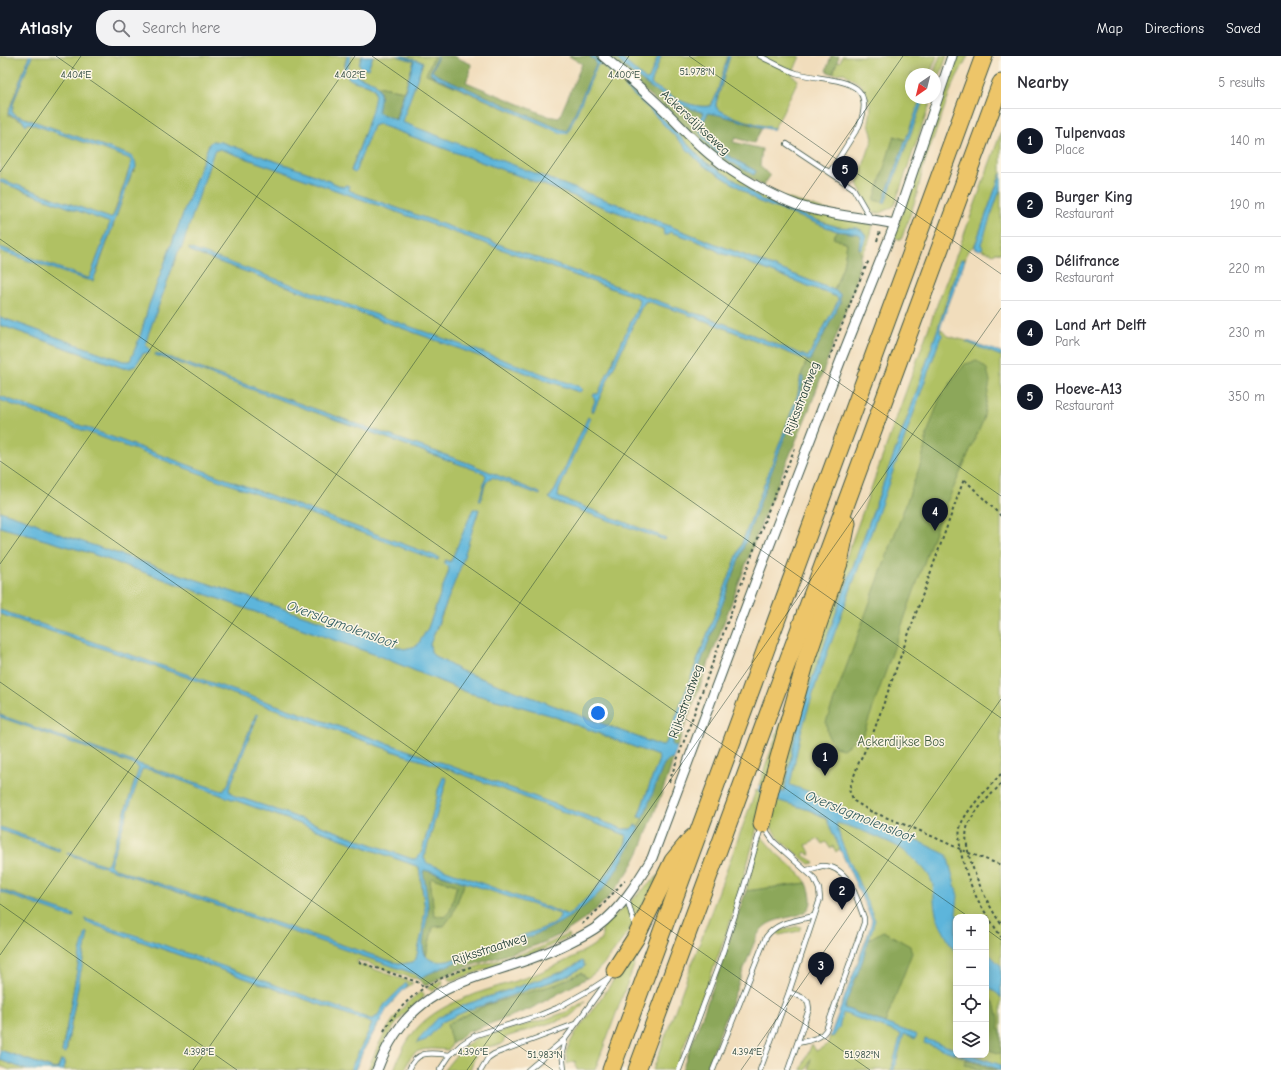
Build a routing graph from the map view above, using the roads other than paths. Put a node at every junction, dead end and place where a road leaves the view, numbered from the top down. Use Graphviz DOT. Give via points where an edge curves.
graph roads {
  1 [pos="603,56"];
  2 [pos="760,56"];
  3 [pos="952,56"];
  4 [pos="984,56"];
  5 [pos="1001,82"];
  6 [pos="787,144"];
  7 [pos="830,172"];
  8 [pos="871,218"];
  9 [pos="895,224"];
  10 [pos="857,472"];
  11 [pos="762,824"];
  12 [pos="701,827"];
  13 [pos="807,870"];
  14 [pos="626,896"];
  15 [pos="814,916"];
  16 [pos="637,935"];
  17 [pos="612,973"];
  18 [pos="789,992"];
  19 [pos="575,1024"];
  20 [pos="565,1039"];
  21 [pos="798,1043"];
  22 [pos="450,1055"];
  23 [pos="410,1069"];
  24 [pos="377,1070"];
  25 [pos="440,1070"];
  26 [pos="481,1070"];
  27 [pos="528,1070"];
  28 [pos="564,1070"];
  29 [pos="611,1070"];
  30 [pos="637,1070"];
  31 [pos="679,1070"];
  32 [pos="713,1070"];
  33 [pos="760,1070"];
  34 [pos="788,1070"];
  1 -- 8 [label="street, Ackersdijkseweg" via="660,105 712,156 743,177 796,204 821,212"];
  2 -- 7 [label="lane" via="796,73 850,84 861,92 865,105 862,119"];
  3 -- 9 [label="street, Rijksstraatweg"];
  4 -- 12 [label="highway"];
  5 -- 10 [label="highway"];
  6 -- 7 [label="lane"];
  7 -- 8 [label="lane" via="853,188"];
  8 -- 9 [label="street, Ackersdijkseweg"];
  9 -- 14 [label="street, Rijksstraatweg" via="755,583 652,858"];
  10 -- 11 [label="highway" via="840,563 807,657"];
  10 -- 30 [label="highway"];
  11 -- 13 [label="lane" via="774,842"];
  11 -- 31 [label="lane" via="720,961"];
  12 -- 16 [label="highway" via="673,861"];
  12 -- 29 [label="highway"];
  13 -- 15 [label="lane" via="820,889 820,899"];
  13 -- 21 [label="lane" via="823,866 841,873 849,882 864,923 826,1030 818,1038"];
  14 -- 16 [label="lane"];
  14 -- 24 [label="street, Rijksstraatweg" via="597,927 566,944 530,960 465,980 431,997 413,1011 399,1028"];
  15 -- 18 [label="lane"];
  15 -- 32 [label="lane" via="779,925 766,938"];
  16 -- 17 [label="highway"];
  17 -- 19 [label="lane"];
  17 -- 22 [label="lane" via="593,988 557,1008 476,1035"];
  18 -- 21 [label="lane" via="808,1002 809,1009"];
  18 -- 33 [label="lane"];
  19 -- 20 [label="lane"];
  19 -- 26 [label="lane" via="494,1054 483,1064"];
  20 -- 27 [label="lane"];
  20 -- 28 [label="lane" via="562,1052"];
  21 -- 34 [label="lane"];
  22 -- 23 [label="lane" via="420,1055 413,1061"];
  22 -- 25 [label="lane"];
}
